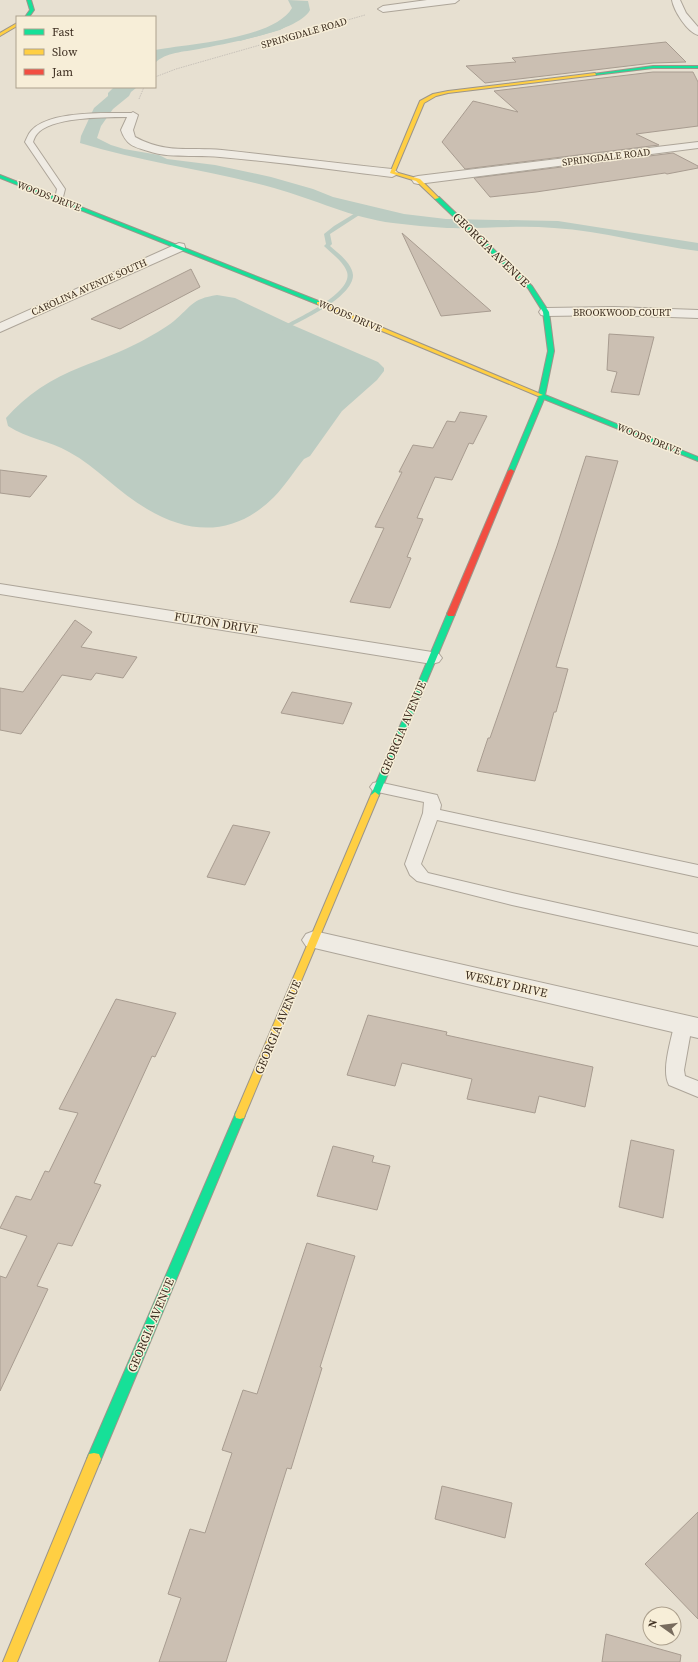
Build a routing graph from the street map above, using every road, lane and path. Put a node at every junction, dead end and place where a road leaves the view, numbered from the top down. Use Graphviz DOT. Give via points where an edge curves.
graph roads {
  1 [pos="29,0"];
  2 [pos="455,0"];
  3 [pos="676,0"];
  4 [pos="383,9"];
  5 [pos="28,16"];
  6 [pos="16,25"];
  7 [pos="698,32"];
  8 [pos="0,35"];
  9 [pos="698,67"];
  10 [pos="156,78"];
  11 [pos="133,115"];
  12 [pos="698,145"];
  13 [pos="392,173"];
  14 [pos="0,176"];
  15 [pos="418,180"];
  16 [pos="59,200"];
  17 [pos="179,247"];
  18 [pos="546,312"];
  19 [pos="698,314"];
  20 [pos="0,328"];
  21 [pos="542,396"];
  22 [pos="698,459"];
  23 [pos="0,589"];
  24 [pos="432,658"];
  25 [pos="378,787"];
  26 [pos="431,813"];
  27 [pos="698,871"];
  28 [pos="314,940"];
  29 [pos="698,940"];
  30 [pos="691,1027"];
  31 [pos="698,1089"];
  32 [pos="10,1662"];
  1 -- 5 [label="street" via="32,10"];
  2 -- 4 [label="street"];
  3 -- 7 [label="street" via="678,10"];
  4 -- 10 [label="path, SPRINGDALE ROAD" via="176,69"];
  6 -- 8 [label="street"];
  9 -- 13 [label="street" via="653,67 458,90 430,97 422,102"];
  11 -- 13 [label="street" via="127,130 130,139 142,147 164,152 216,153"];
  11 -- 16 [label="lane" via="90,116 48,124 35,132 29,142 61,189"];
  12 -- 15 [label="street, SPRINGDALE ROAD"];
  13 -- 15 [label="street, GEORGIA AVENUE"];
  14 -- 16 [label="street, WOODS DRIVE"];
  15 -- 18 [label="street, GEORGIA AVENUE" via="530,287"];
  16 -- 17 [label="street, WOODS DRIVE"];
  17 -- 20 [label="street, CAROLINA AVENUE SOUTH"];
  17 -- 21 [label="street, WOODS DRIVE"];
  18 -- 19 [label="street, BROOKWOOD COURT" via="614,310"];
  18 -- 21 [label="street, GEORGIA AVENUE" via="551,351"];
  21 -- 22 [label="street, WOODS DRIVE"];
  21 -- 24 [label="street, GEORGIA AVENUE"];
  23 -- 24 [label="street, FULTON DRIVE"];
  24 -- 25 [label="street, GEORGIA AVENUE"];
  25 -- 26 [label="lane" via="432,799"];
  25 -- 28 [label="street, GEORGIA AVENUE"];
  26 -- 27 [label="lane"];
  26 -- 29 [label="lane" via="413,864 416,872 423,877"];
  28 -- 30 [label="street, WESLEY DRIVE"];
  28 -- 32 [label="street, GEORGIA AVENUE"];
  30 -- 31 [label="lane" via="675,1070 676,1080"];
}
